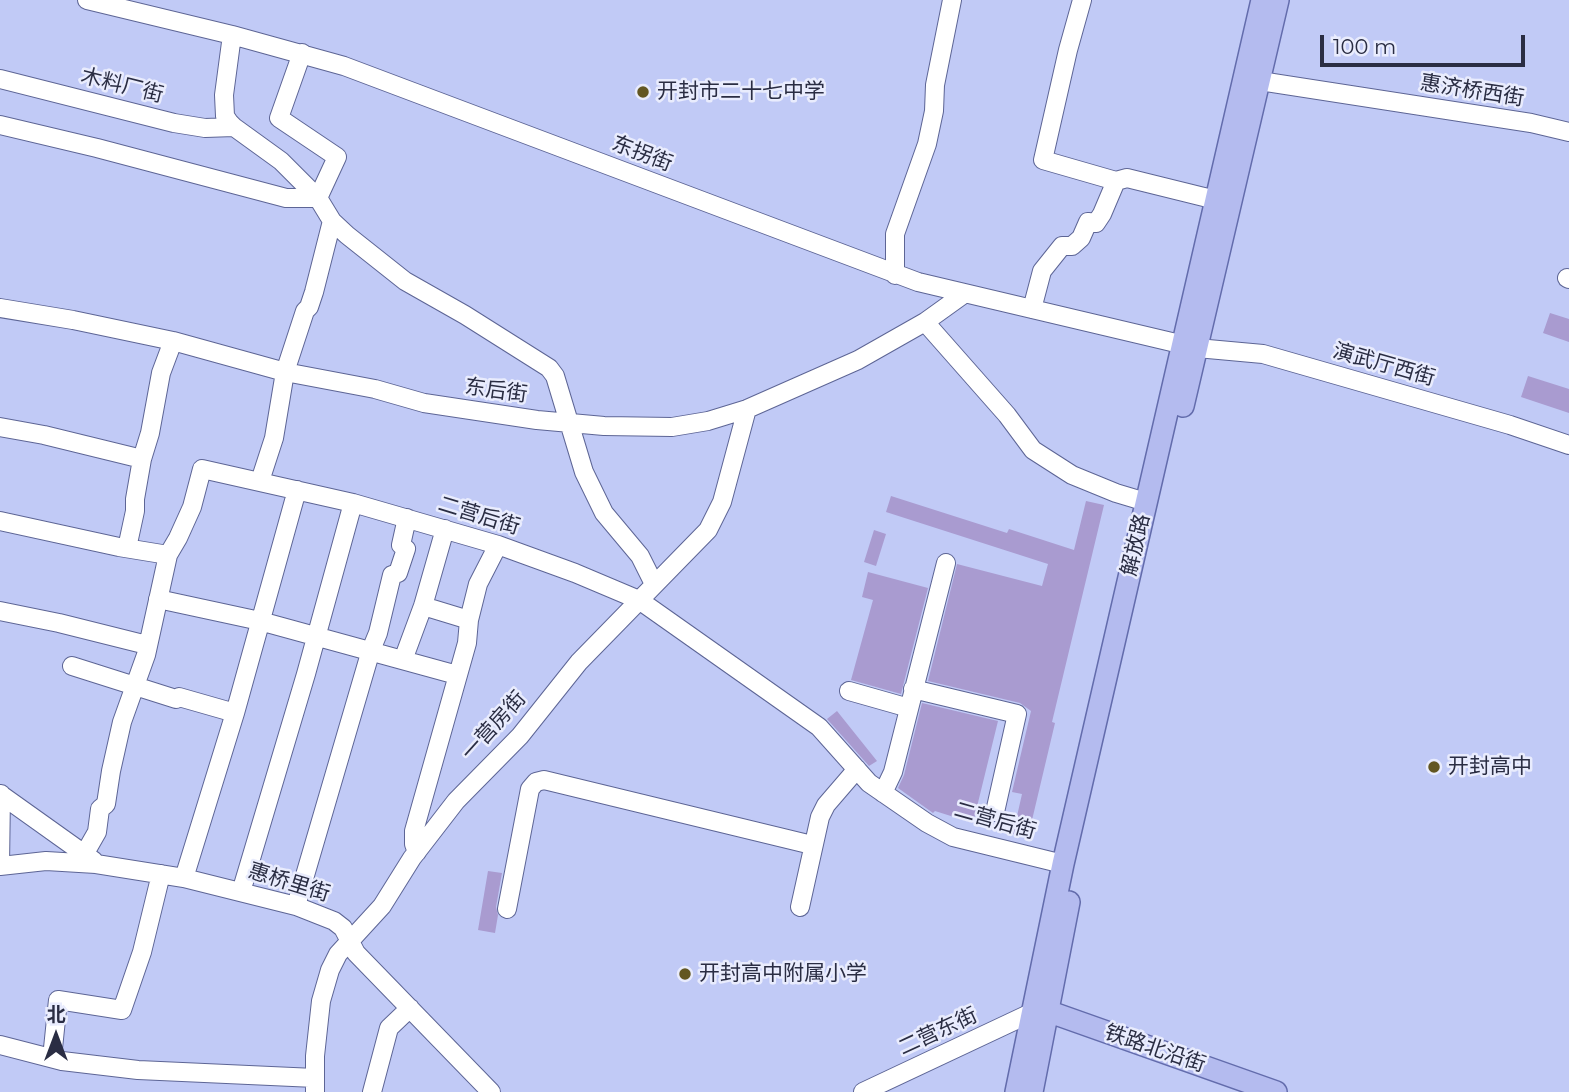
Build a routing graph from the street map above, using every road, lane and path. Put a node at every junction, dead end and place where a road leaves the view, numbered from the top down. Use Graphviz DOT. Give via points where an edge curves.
graph roads {
  1 [pos="87,0"];
  2 [pos="952,0"];
  3 [pos="1082,0"];
  4 [pos="1262,0"];
  5 [pos="1278,0"];
  6 [pos="232,34"];
  7 [pos="302,53"];
  8 [pos="0,79"];
  9 [pos="1251,80"];
  10 [pos="0,125"];
  11 [pos="234,127"];
  12 [pos="1569,132"];
  13 [pos="1116,181"];
  14 [pos="318,198"];
  15 [pos="1216,200"];
  16 [pos="332,221"];
  17 [pos="895,275"];
  18 [pos="964,294"];
  19 [pos="0,309"];
  20 [pos="1032,309"];
  21 [pos="925,322"];
  22 [pos="173,341"];
  23 [pos="1190,346"];
  24 [pos="285,372"];
  25 [pos="747,409"];
  26 [pos="569,422"];
  27 [pos="0,427"];
  28 [pos="1569,445"];
  29 [pos="142,459"];
  30 [pos="260,481"];
  31 [pos="297,490"];
  32 [pos="1146,502"];
  33 [pos="353,503"];
  34 [pos="407,518"];
  35 [pos="0,521"];
  36 [pos="445,529"];
  37 [pos="498,545"];
  38 [pos="127,548"];
  39 [pos="168,555"];
  40 [pos="946,563"];
  41 [pos="654,584"];
  42 [pos="158,599"];
  43 [pos="639,600"];
  44 [pos="423,606"];
  45 [pos="0,611"];
  46 [pos="469,620"];
  47 [pos="260,621"];
  48 [pos="316,636"];
  49 [pos="147,645"];
  50 [pos="371,650"];
  51 [pos="403,660"];
  52 [pos="72,666"];
  53 [pos="457,675"];
  54 [pos="135,685"];
  55 [pos="913,689"];
  56 [pos="849,691"];
  57 [pos="909,708"];
  58 [pos="235,713"];
  59 [pos="857,769"];
  60 [pos="883,793"];
  61 [pos="0,794"];
  62 [pos="995,811"];
  63 [pos="812,845"];
  64 [pos="417,852"];
  65 [pos="90,858"];
  66 [pos="1063,864"];
  67 [pos="0,866"];
  68 [pos="162,874"];
  69 [pos="184,878"];
  70 [pos="241,892"];
  71 [pos="296,906"];
  72 [pos="800,907"];
  73 [pos="507,909"];
  74 [pos="349,941"];
  75 [pos="410,1008"];
  76 [pos="1041,1012"];
  77 [pos="0,1045"];
  78 [pos="52,1058"];
  79 [pos="315,1085"];
  80 [pos="488,1091"];
  81 [pos="372,1092"];
  82 [pos="863,1092"];
  83 [pos="1016,1092"];
  84 [pos="1032,1092"];
  85 [pos="1276,1092"];
  1 -- 6 [label="street, 东拐街"];
  2 -- 17 [label="street" via="927,144 895,234"];
  3 -- 13 [label="street" via="1044,160"];
  4 -- 9 [label="main road, 解放路"];
  5 -- 9 [label="main road, 解放路"];
  6 -- 7 [label="street, 东拐街"];
  6 -- 11 [label="street" via="223,107"];
  7 -- 14 [label="street" via="279,118 337,157"];
  7 -- 17 [label="street, 东拐街" via="423,94"];
  8 -- 11 [label="street, 木料厂街" via="174,123"];
  9 -- 12 [label="street, 惠济桥西街"];
  9 -- 15 [label="main road, 解放路"];
  9 -- 23 [label="main road, 解放路"];
  10 -- 14 [label="street" via="286,198"];
  11 -- 14 [label="street" via="281,161"];
  13 -- 15 [label="street" via="1127,178"];
  13 -- 20 [label="street" via="1096,223 1088,222 1081,239 1062,246 1042,271"];
  14 -- 16 [label="street"];
  15 -- 23 [label="main road, 解放路"];
  16 -- 24 [label="street" via="314,292"];
  16 -- 26 [label="street" via="405,281 550,368"];
  17 -- 18 [label="street, 东拐街"];
  18 -- 20 [label="street, 东拐街"];
  18 -- 21 [label="street, 东后街"];
  19 -- 22 [label="street, 东后街"];
  20 -- 23 [label="street, 东拐街"];
  21 -- 25 [label="street, 东后街" via="858,360"];
  21 -- 32 [label="street" via="1033,450 1072,475"];
  22 -- 24 [label="street, 东后街"];
  22 -- 29 [label="street"];
  23 -- 28 [label="street, 演武厅西街" via="1263,354"];
  23 -- 32 [label="main road, 解放路"];
  23 -- 76 [label="main road, 解放路"];
  24 -- 26 [label="street, 东后街" via="424,403"];
  24 -- 30 [label="street" via="274,438"];
  25 -- 26 [label="street, 东后街" via="672,427"];
  25 -- 41 [label="street, 一营房街" via="713,521"];
  26 -- 41 [label="street" via="584,472 604,513 640,556"];
  27 -- 29 [label="street"];
  29 -- 38 [label="street"];
  30 -- 31 [label="street, 二营后街"];
  30 -- 39 [label="street, 二营后街" via="202,469 192,507"];
  31 -- 33 [label="street, 二营后街"];
  31 -- 47 [label="street"];
  32 -- 66 [label="main road, 解放路"];
  33 -- 34 [label="street, 二营后街"];
  33 -- 48 [label="street"];
  34 -- 36 [label="street, 二营后街"];
  34 -- 50 [label="street" via="401,545 406,549 398,573 392,575"];
  35 -- 38 [label="street"];
  36 -- 37 [label="street, 二营后街"];
  36 -- 44 [label="street"];
  37 -- 43 [label="street, 二营后街"];
  37 -- 46 [label="street" via="478,584"];
  38 -- 39 [label="street"];
  39 -- 42 [label="street, 二营后街"];
  40 -- 55 [label="street"];
  41 -- 43 [label="street, 一营房街"];
  42 -- 47 [label="street"];
  42 -- 49 [label="street, 二营后街"];
  43 -- 59 [label="street, 二营后街" via="819,727"];
  43 -- 64 [label="street, 一营房街" via="579,662 520,736 456,801"];
  44 -- 46 [label="street"];
  44 -- 51 [label="street"];
  45 -- 49 [label="street"];
  46 -- 53 [label="street"];
  47 -- 48 [label="street"];
  47 -- 58 [label="street"];
  48 -- 50 [label="street"];
  48 -- 70 [label="street"];
  49 -- 54 [label="street, 二营后街"];
  50 -- 51 [label="street"];
  50 -- 71 [label="street"];
  51 -- 53 [label="street"];
  52 -- 54 [label="street"];
  53 -- 64 [label="street" via="414,831"];
  54 -- 58 [label="street"];
  54 -- 65 [label="street, 二营后街"];
  55 -- 57 [label="street"];
  55 -- 62 [label="street" via="1017,714"];
  56 -- 57 [label="street"];
  57 -- 60 [label="street"];
  58 -- 69 [label="street"];
  59 -- 60 [label="street, 二营后街"];
  59 -- 63 [label="street" via="826,805"];
  60 -- 66 [label="street, 二营后街" via="953,836"];
  61 -- 65 [label="street"];
  61 -- 67 [label="street"];
  63 -- 72 [label="street"];
  63 -- 73 [label="street" via="544,780 530,789"];
  64 -- 74 [label="street, 一营房街" via="382,906"];
  65 -- 67 [label="street, 惠桥里街"];
  65 -- 68 [label="street, 惠桥里街"];
  66 -- 76 [label="main road, 解放路"];
  68 -- 69 [label="street, 惠桥里街"];
  68 -- 78 [label="street" via="122,1010 58,1000"];
  69 -- 70 [label="street, 惠桥里街"];
  70 -- 71 [label="street, 惠桥里街"];
  71 -- 74 [label="street, 惠桥里街" via="340,925"];
  74 -- 75 [label="street, 惠桥里街"];
  74 -- 79 [label="street, 一营房街" via="330,970 321,1001"];
  75 -- 80 [label="street, 惠桥里街"];
  75 -- 81 [label="street" via="389,1028"];
  76 -- 82 [label="street, 二营东街"];
  76 -- 83 [label="main road, 解放路"];
  76 -- 84 [label="main road, 解放路"];
  76 -- 85 [label="main road, 铁路北沿街"];
  77 -- 78 [label="street"];
  78 -- 79 [label="street"];
}
